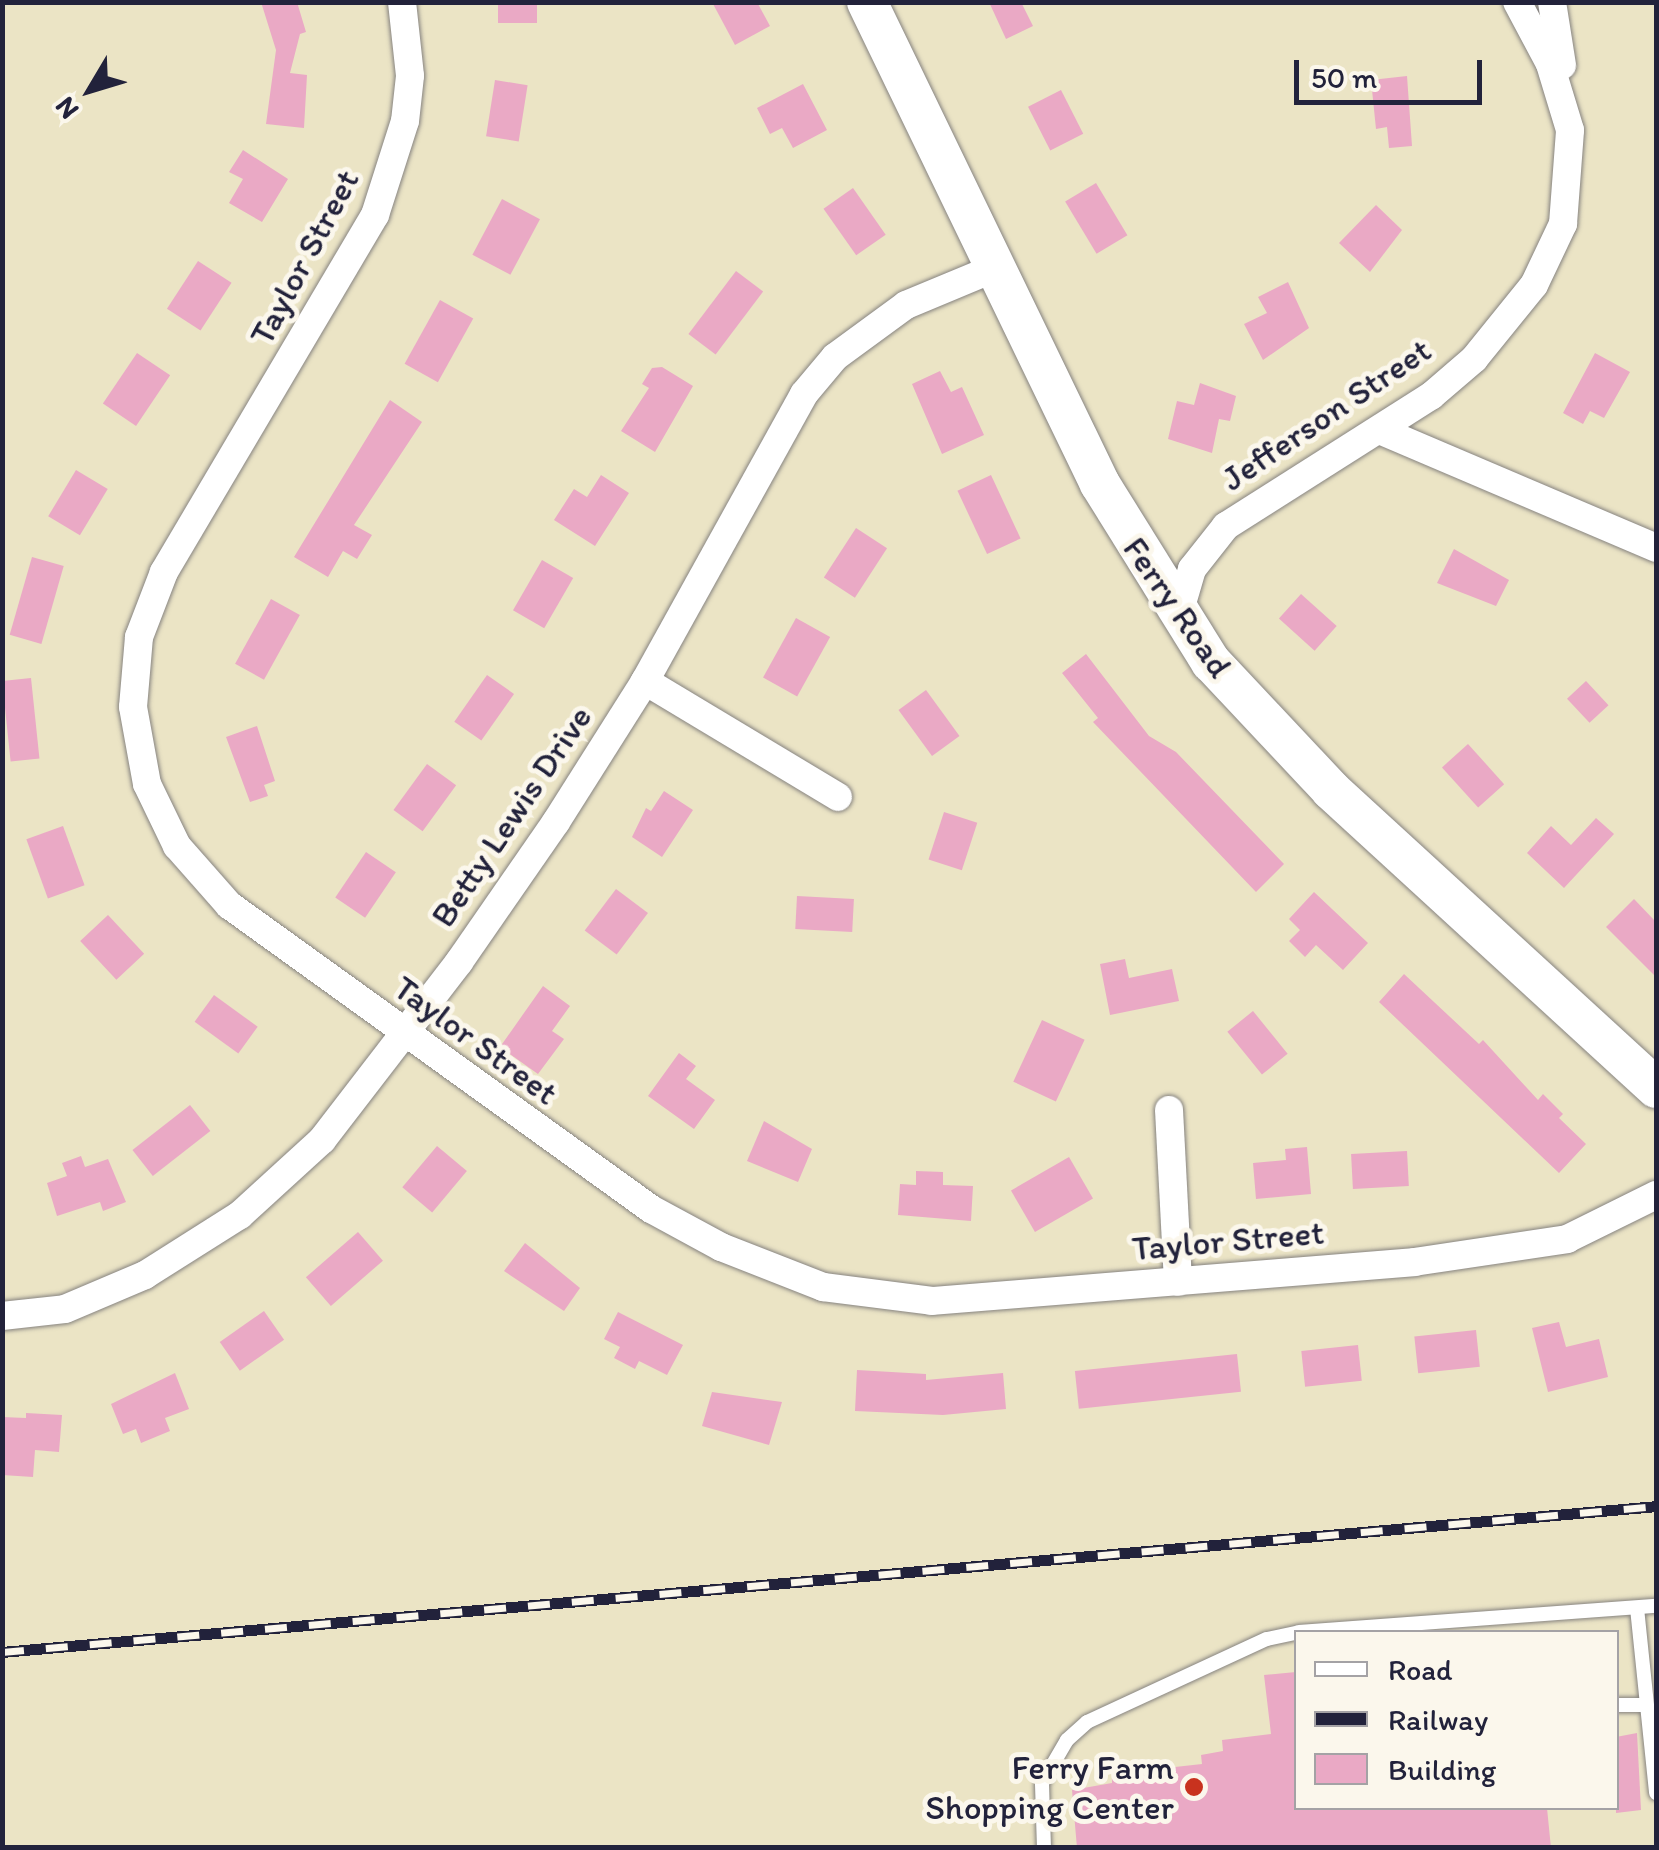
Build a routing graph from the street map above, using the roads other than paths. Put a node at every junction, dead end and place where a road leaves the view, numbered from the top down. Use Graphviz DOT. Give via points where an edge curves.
graph roads {
  1 [pos="402,2"];
  2 [pos="867,2"];
  3 [pos="1517,2"];
  4 [pos="1552,2"];
  5 [pos="1570,116"];
  6 [pos="996,268"];
  7 [pos="1382,431"];
  8 [pos="1656,548"];
  9 [pos="1178,617"];
  10 [pos="644,681"];
  11 [pos="838,797"];
  12 [pos="405,1035"];
  13 [pos="1656,1088"];
  14 [pos="1169,1110"];
  15 [pos="1656,1195"];
  16 [pos="1178,1282"];
  17 [pos="2,1316"];
  18 [pos="1656,1606"];
  19 [pos="1636,1608"];
  20 [pos="1562,1614"];
  21 [pos="1340,1630"];
  22 [pos="1564,1630"];
  23 [pos="1294,1634"];
  24 [pos="1619,1705"];
  25 [pos="1646,1705"];
  26 [pos="1656,1793"];
  27 [pos="1044,1848"];
  1 -- 12 [label="street, Taylor Street" via="410,76 394,165 375,216 164,572 139,637 132,707 147,784 201,878"];
  2 -- 6 [label="main road, Ferry Road"];
  3 -- 5 [label="street, Jefferson Street"];
  4 -- 5 [label="street"];
  5 -- 7 [label="street, Jefferson Street" via="1562,224 1534,285 1474,359"];
  6 -- 9 [label="main road, Ferry Road" via="1108,498"];
  6 -- 10 [label="street, Betty Lewis Drive" via="878,323 804,394"];
  7 -- 8 [label="street"];
  7 -- 9 [label="street, Jefferson Street" via="1226,526 1192,569"];
  9 -- 13 [label="main road, Ferry Road" via="1276,735"];
  10 -- 11 [label="street"];
  10 -- 12 [label="street, Betty Lewis Drive" via="545,838"];
  12 -- 16 [label="street, Taylor Street" via="652,1209 721,1247 823,1287 932,1301"];
  12 -- 17 [label="street, Betty Lewis Drive" via="322,1140 199,1244 102,1296 50,1312"];
  14 -- 16 [label="street"];
  15 -- 16 [label="street, Taylor Street" via="1567,1238 1504,1251"];
  18 -- 19 [label="lane"];
  19 -- 20 [label="lane"];
  19 -- 25 [label="lane"];
  20 -- 21 [label="lane"];
  20 -- 22 [label="lane"];
  23 -- 27 [label="lane" via="1266,1640 1087,1722 1067,1740 1042,1782"];
  24 -- 25 [label="lane"];
  25 -- 26 [label="lane"];
}
